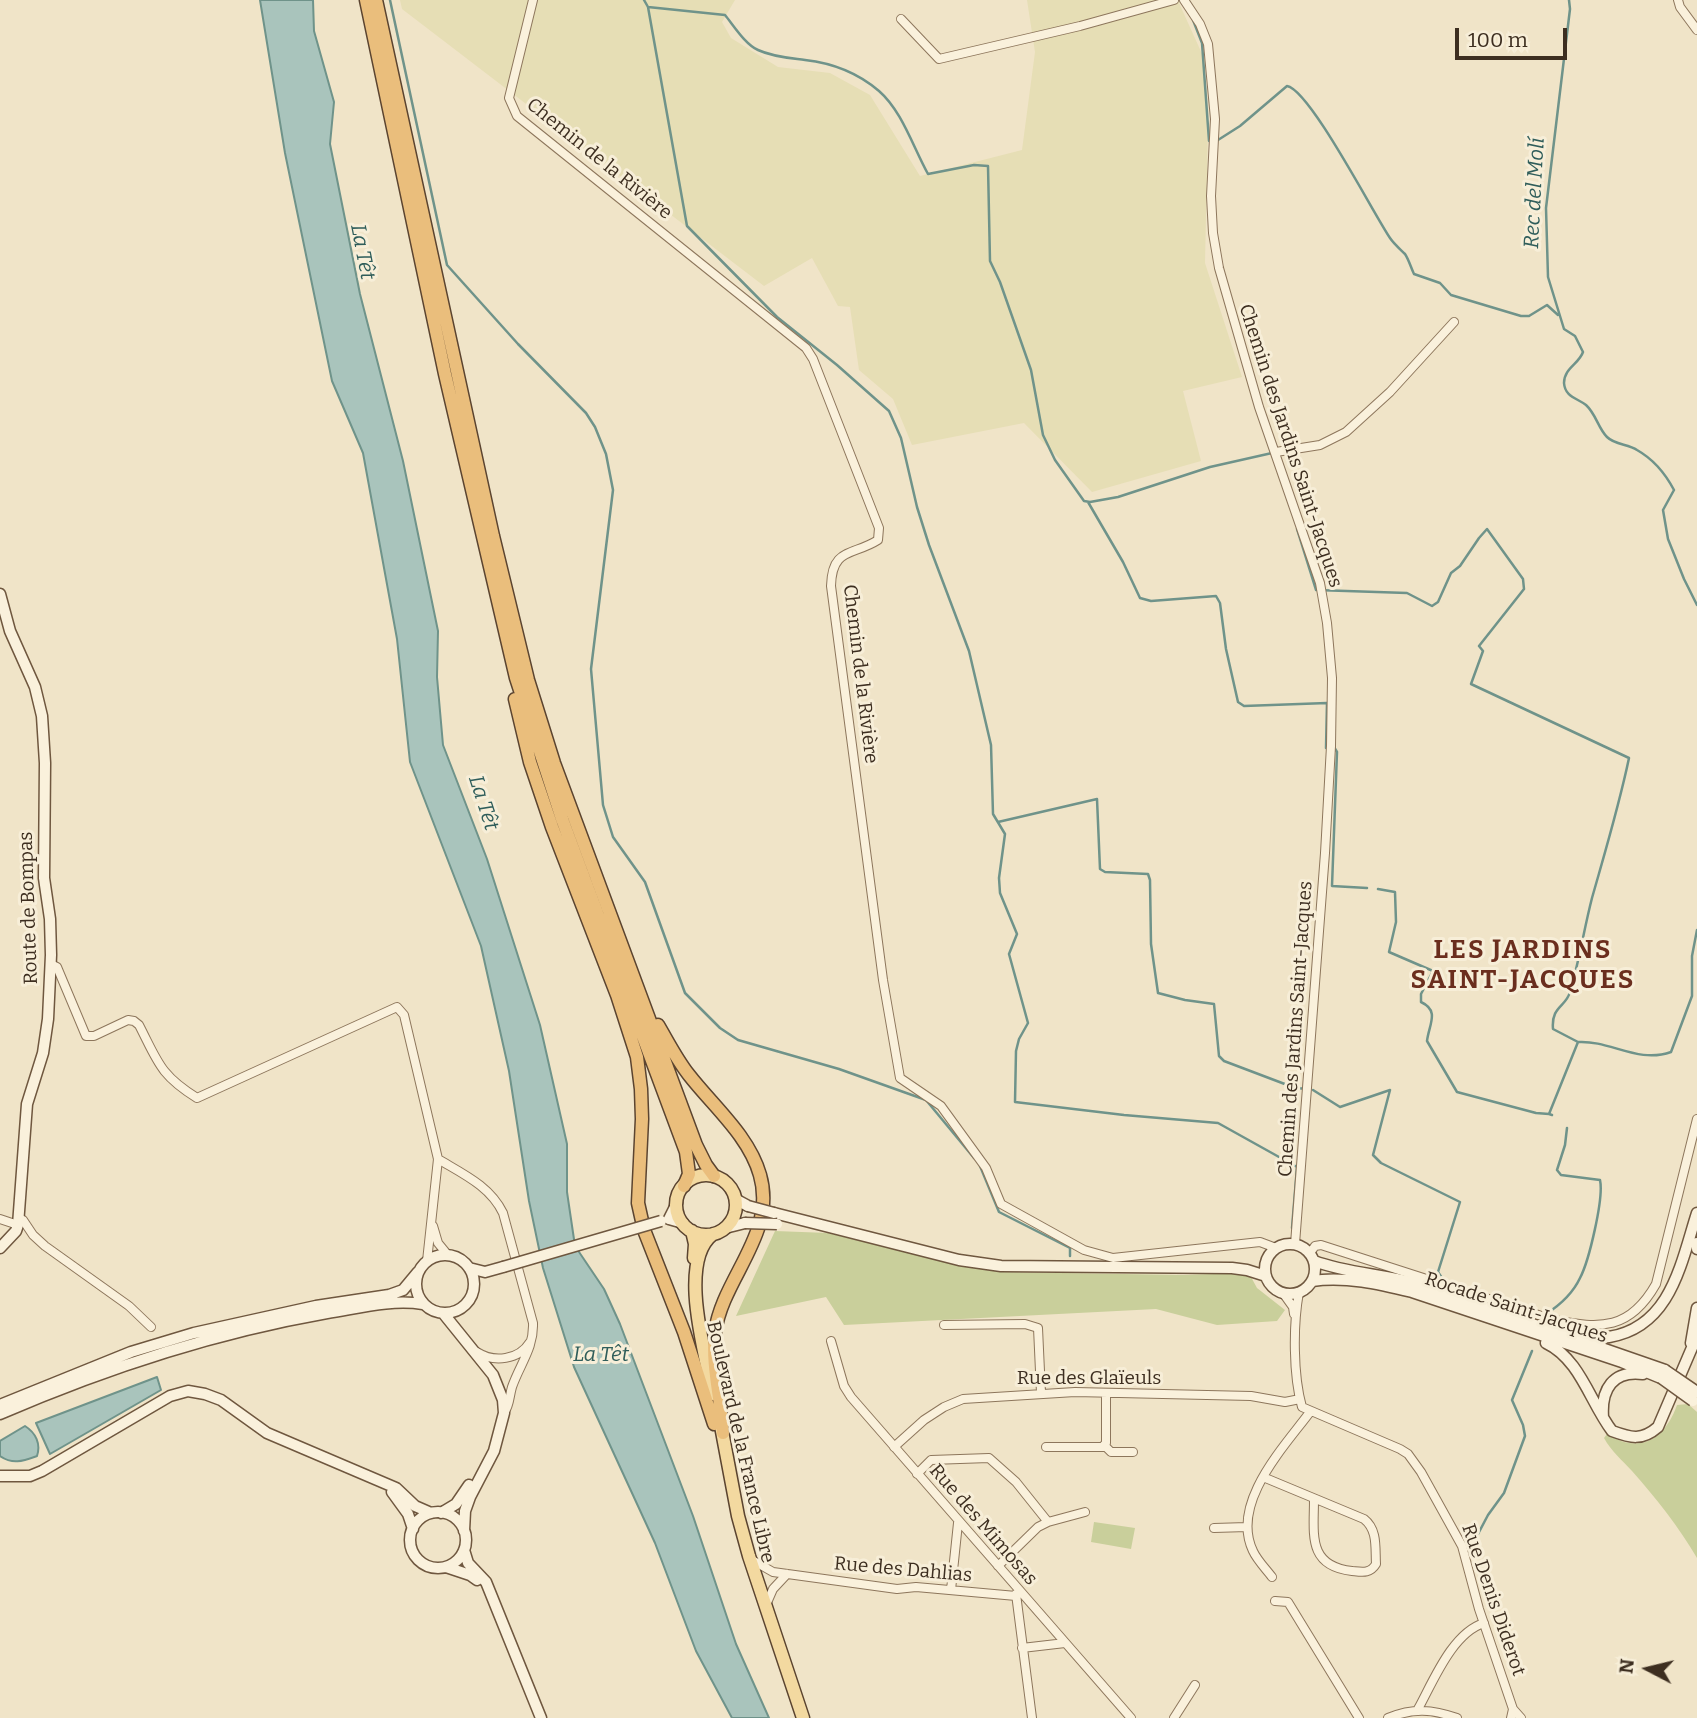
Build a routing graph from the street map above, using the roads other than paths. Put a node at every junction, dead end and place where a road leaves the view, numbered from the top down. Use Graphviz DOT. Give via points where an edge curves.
graph roads {
  1 [pos="366,0"];
  2 [pos="376,0"];
  3 [pos="533,0"];
  4 [pos="1174,0"];
  5 [pos="1196,0"];
  6 [pos="1678,0"];
  7 [pos="1186,2"];
  8 [pos="901,19"];
  9 [pos="1697,30"];
  10 [pos="1454,322"];
  11 [pos="1276,453"];
  12 [pos="493,584"];
  13 [pos="0,594"];
  14 [pos="51,964"];
  15 [pos="640,988"];
  16 [pos="1697,1119"];
  17 [pos="439,1159"];
  18 [pos="714,1176"];
  19 [pos="684,1186"];
  20 [pos="736,1199"];
  21 [pos="677,1203"];
  22 [pos="1697,1213"];
  23 [pos="775,1218"];
  24 [pos="0,1219"];
  25 [pos="665,1220"];
  26 [pos="431,1221"];
  27 [pos="17,1225"];
  28 [pos="687,1227"];
  29 [pos="719,1231"];
  30 [pos="1697,1242"];
  31 [pos="1295,1244"];
  32 [pos="0,1248"];
  33 [pos="1697,1250"];
  34 [pos="1273,1252"];
  35 [pos="447,1255"];
  36 [pos="1312,1257"];
  37 [pos="427,1261"];
  38 [pos="469,1268"];
  39 [pos="1232,1268"];
  40 [pos="418,1272"];
  41 [pos="485,1272"];
  42 [pos="1266,1276"];
  43 [pos="1312,1281"];
  44 [pos="474,1288"];
  45 [pos="1299,1292"];
  46 [pos="1283,1293"];
  47 [pos="423,1304"];
  48 [pos="464,1306"];
  49 [pos="1697,1308"];
  50 [pos="443,1313"];
  51 [pos="1521,1319"];
  52 [pos="1295,1320"];
  53 [pos="944,1325"];
  54 [pos="1508,1325"];
  55 [pos="151,1327"];
  56 [pos="533,1336"];
  57 [pos="1697,1336"];
  58 [pos="831,1341"];
  59 [pos="468,1346"];
  60 [pos="1687,1362"];
  61 [pos="1663,1374"];
  62 [pos="1041,1393"];
  63 [pos="1106,1393"];
  64 [pos="1300,1399"];
  65 [pos="1696,1399"];
  66 [pos="0,1405"];
  67 [pos="1310,1412"];
  68 [pos="504,1413"];
  69 [pos="0,1414"];
  70 [pos="1603,1420"];
  71 [pos="500,1428"];
  72 [pos="718,1429"];
  73 [pos="1104,1445"];
  74 [pos="894,1447"];
  75 [pos="1046,1447"];
  76 [pos="1133,1452"];
  77 [pos="65,1455"];
  78 [pos="0,1470"];
  79 [pos="917,1474"];
  80 [pos="0,1476"];
  81 [pos="1263,1477"];
  82 [pos="379,1481"];
  83 [pos="1314,1499"];
  84 [pos="1085,1512"];
  85 [pos="436,1513"];
  86 [pos="958,1522"];
  87 [pos="1048,1522"];
  88 [pos="1247,1527"];
  89 [pos="1214,1528"];
  90 [pos="413,1529"];
  91 [pos="464,1531"];
  92 [pos="464,1550"];
  93 [pos="749,1556"];
  94 [pos="998,1566"];
  95 [pos="446,1567"];
  96 [pos="787,1574"];
  97 [pos="1272,1577"];
  98 [pos="951,1590"];
  99 [pos="1016,1592"];
  100 [pos="490,1595"];
  101 [pos="1275,1601"];
  102 [pos="765,1605"];
  103 [pos="1483,1623"];
  104 [pos="1065,1643"];
  105 [pos="1022,1648"];
  106 [pos="782,1656"];
  107 [pos="1195,1685"];
  108 [pos="1417,1712"];
  109 [pos="1512,1714"];
  110 [pos="541,1718"];
  111 [pos="803,1718"];
  112 [pos="1032,1718"];
  113 [pos="1131,1718"];
  114 [pos="1174,1718"];
  115 [pos="1359,1718"];
  116 [pos="1388,1718"];
  117 [pos="1457,1718"];
  118 [pos="1521,1718"];
  1 -- 12 [label="highway"];
  2 -- 15 [label="highway" via="514,628 554,763"];
  3 -- 34 [label="street, Chemin de la Rivière" via="509,98 513,110 806,348 879,528 878,540 843,553 835,563 831,586 900,1079 941,1106 986,1168 1002,1204 1084,1250 1113,1258 1260,1242"];
  4 -- 8 [label="street" via="939,59"];
  5 -- 7 [label="street"];
  6 -- 9 [label="street"];
  7 -- 11 [label="street, Chemin des Jardins Saint-Jacques" via="1208,44 1215,119 1211,196 1219,268"];
  10 -- 11 [label="street" via="1346,432 1320,445"];
  11 -- 31 [label="street, Chemin des Jardins Saint-Jacques" via="1320,583 1332,678 1325,853"];
  12 -- 19 [label="highway" via="516,678 553,794 686,1153 690,1174"];
  12 -- 72 [label="highway" via="530,762 636,1057 642,1119 639,1203 644,1230"];
  13 -- 14 [label="main road, Route de Bompas" via="42,716 44,878"];
  14 -- 17 [label="street" via="57,967 86,1036 134,1021 170,1080 197,1098 397,1007 404,1014"];
  14 -- 27 [label="main road, Route de Bompas" via="43,1053 27,1104"];
  15 -- 18 [label="highway" via="696,1145"];
  15 -- 72 [label="highway" via="686,1072 739,1134 760,1175 762,1216 753,1244 726,1294 715,1333"];
  16 -- 36 [label="street" via="1656,1284 1634,1313 1615,1322 1591,1327 1554,1320 1321,1245 1315,1247"];
  17 -- 26 [label="street"];
  17 -- 56 [label="street" via="482,1186 503,1213"];
  18 -- 19 [label="main road" via="697,1176"];
  18 -- 20 [label="main road" via="728,1185"];
  19 -- 21 [label="main road"];
  20 -- 23 [label="main road, bridge"];
  20 -- 29 [label="main road" via="734,1215"];
  21 -- 25 [label="main road"];
  21 -- 28 [label="main road" via="679,1217"];
  22 -- 51 [label="main road" via="1677,1277 1664,1303 1646,1321 1607,1337 1580,1335"];
  23 -- 29 [label="main road, bridge"];
  23 -- 39 [label="main road" via="1001,1266"];
  24 -- 27 [label="street"];
  25 -- 28 [label="main road"];
  25 -- 41 [label="main road, bridge"];
  26 -- 35 [label="street"];
  26 -- 37 [label="street"];
  27 -- 32 [label="main road"];
  27 -- 55 [label="street" via="23,1220 33,1235"];
  28 -- 29 [label="main road" via="698,1233"];
  28 -- 72 [label="main road, Boulevard de la France Libre" via="695,1251 691,1311"];
  29 -- 72 [label="main road, Boulevard de la France Libre" via="702,1244 694,1292"];
  30 -- 33 [label="main road"];
  31 -- 34 [label="main road"];
  31 -- 36 [label="main road"];
  34 -- 39 [label="main road"];
  34 -- 42 [label="main road" via="1266,1262"];
  35 -- 37 [label="main road"];
  35 -- 38 [label="main road"];
  36 -- 43 [label="main road"];
  36 -- 51 [label="main road, Rocade Saint-Jacques" via="1329,1267 1384,1275"];
  37 -- 40 [label="main road"];
  38 -- 41 [label="main road"];
  38 -- 44 [label="main road"];
  39 -- 42 [label="main road"];
  40 -- 47 [label="main road" via="416,1289"];
  40 -- 66 [label="main road" via="403,1290 389,1295 194,1333 131,1352"];
  41 -- 44 [label="main road"];
  42 -- 46 [label="main road"];
  43 -- 45 [label="main road"];
  43 -- 54 [label="main road, Rocade Saint-Jacques" via="1330,1278 1384,1285"];
  44 -- 48 [label="main road"];
  45 -- 46 [label="main road"];
  45 -- 52 [label="street"];
  46 -- 52 [label="street"];
  47 -- 50 [label="main road"];
  47 -- 69 [label="main road" via="391,1302 354,1308 186,1344 69,1384"];
  48 -- 50 [label="main road"];
  48 -- 59 [label="main road" via="460,1322"];
  49 -- 60 [label="main road"];
  50 -- 59 [label="main road"];
  51 -- 61 [label="main road, Rocade Saint-Jacques"];
  52 -- 64 [label="street"];
  53 -- 62 [label="street" via="1025,1324 1038,1328"];
  54 -- 61 [label="main road, Rocade Saint-Jacques"];
  54 -- 70 [label="main road" via="1557,1348 1570,1360"];
  56 -- 59 [label="street" via="526,1349 493,1360"];
  56 -- 68 [label="street"];
  57 -- 60 [label="main road"];
  58 -- 74 [label="street, Rue des Mimosas" via="844,1386"];
  59 -- 68 [label="main road" via="499,1385"];
  60 -- 70 [label="main road" via="1658,1427 1647,1436 1624,1436"];
  61 -- 65 [label="main road, Rocade Saint-Jacques, bridge"];
  61 -- 70 [label="main road" via="1620,1376 1603,1397"];
  62 -- 63 [label="street, Rue des Glaïeuls"];
  62 -- 74 [label="street, Rue des Glaïeuls" via="957,1401 924,1420"];
  63 -- 64 [label="street, Rue des Glaïeuls"];
  63 -- 73 [label="street"];
  64 -- 67 [label="street"];
  67 -- 81 [label="street"];
  67 -- 103 [label="street, Rue Denis Diderot" via="1408,1454 1462,1546"];
  68 -- 71 [label="main road"];
  71 -- 85 [label="main road" via="462,1498"];
  71 -- 91 [label="main road" via="468,1504"];
  72 -- 93 [label="main road, Boulevard de la France Libre"];
  72 -- 106 [label="main road, Boulevard de la France Libre" via="741,1547"];
  73 -- 75 [label="street"];
  73 -- 76 [label="street" via="1111,1452"];
  74 -- 79 [label="street, Rue des Mimosas"];
  77 -- 78 [label="main road" via="29,1470"];
  77 -- 80 [label="main road" via="30,1476"];
  77 -- 82 [label="main road" via="170,1396 188,1391 221,1400 267,1433"];
  79 -- 86 [label="street, Rue des Mimosas"];
  79 -- 87 [label="street" via="931,1460 989,1458 1016,1482"];
  81 -- 83 [label="street"];
  81 -- 88 [label="street" via="1255,1489"];
  82 -- 85 [label="main road" via="396,1488 415,1506"];
  82 -- 90 [label="main road" via="401,1503"];
  83 -- 83 [label="street" via="1321,1559 1347,1571 1373,1569 1370,1523"];
  84 -- 87 [label="street"];
  85 -- 90 [label="main road" via="424,1517"];
  85 -- 91 [label="main road" via="455,1518"];
  86 -- 94 [label="street, Rue des Mimosas"];
  86 -- 98 [label="street"];
  87 -- 94 [label="street"];
  88 -- 89 [label="street"];
  88 -- 97 [label="street" via="1252,1550"];
  90 -- 95 [label="main road" via="411,1544 419,1561"];
  91 -- 92 [label="main road"];
  92 -- 95 [label="main road"];
  92 -- 100 [label="main road"];
  93 -- 96 [label="street, Rue des Dahlias" via="766,1570"];
  93 -- 102 [label="main road, Boulevard de la France Libre"];
  94 -- 99 [label="street, Rue des Mimosas"];
  95 -- 100 [label="main road" via="470,1575"];
  96 -- 98 [label="street, Rue des Dahlias" via="897,1589"];
  96 -- 102 [label="street"];
  98 -- 99 [label="street, Rue des Dahlias"];
  99 -- 104 [label="street, Rue des Mimosas"];
  99 -- 105 [label="street"];
  100 -- 110 [label="main road"];
  101 -- 115 [label="street" via="1288,1602"];
  102 -- 106 [label="main road, Boulevard de la France Libre"];
  103 -- 108 [label="street" via="1443,1660"];
  103 -- 109 [label="street, Rue Denis Diderot"];
  104 -- 105 [label="street"];
  104 -- 113 [label="street, Rue des Mimosas"];
  105 -- 112 [label="street"];
  106 -- 111 [label="main road, Boulevard de la France Libre"];
  107 -- 114 [label="street"];
  108 -- 116 [label="street"];
  108 -- 117 [label="street"];
  109 -- 118 [label="street"];
}
